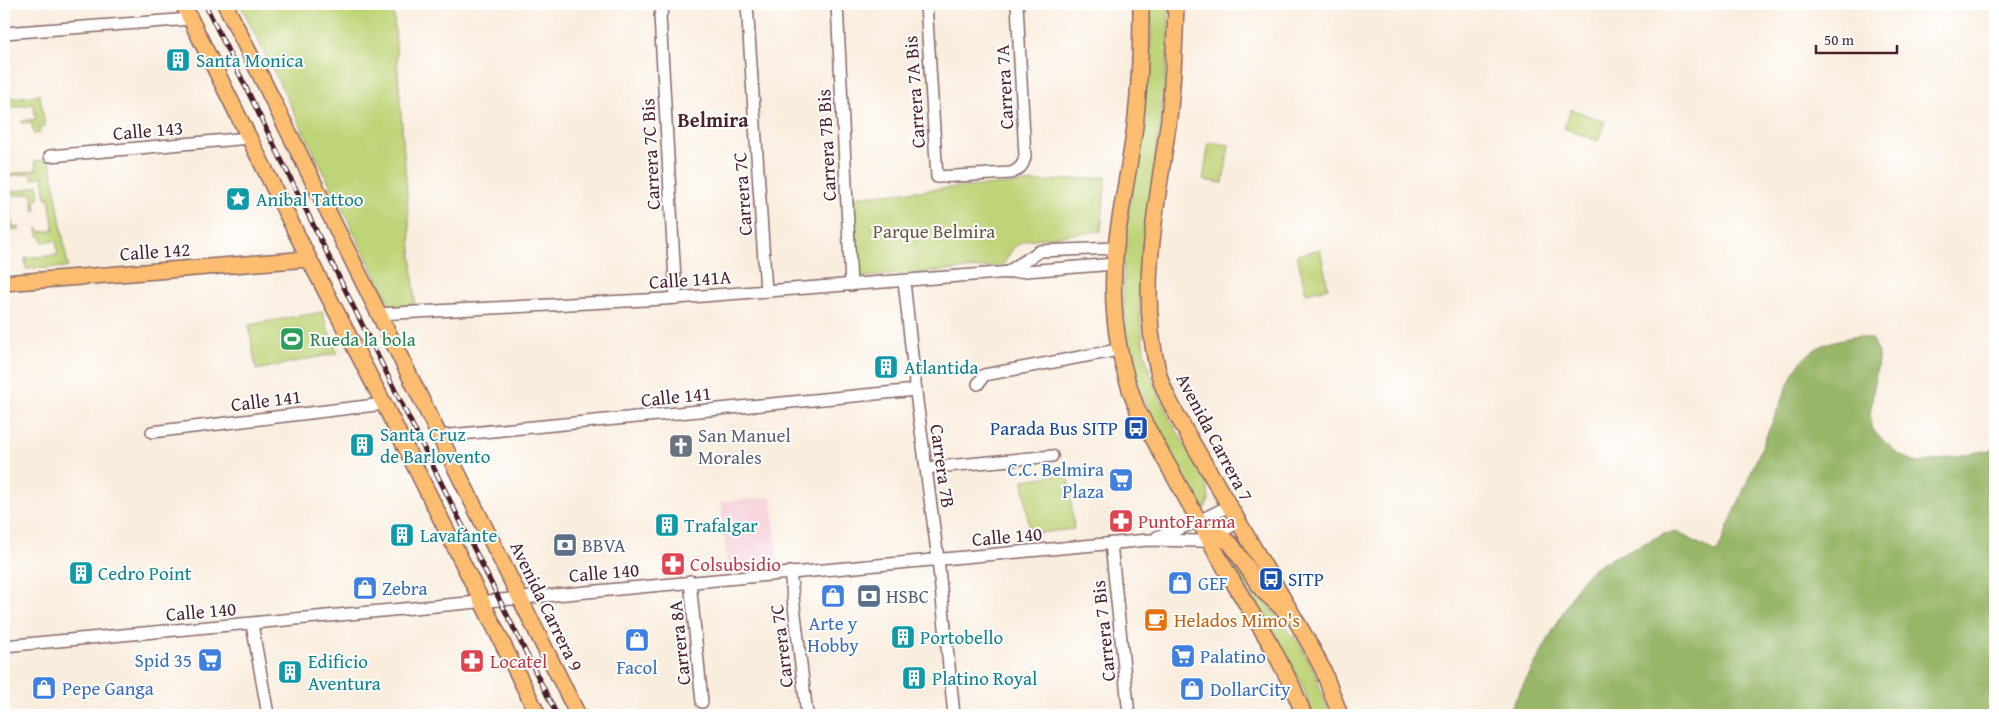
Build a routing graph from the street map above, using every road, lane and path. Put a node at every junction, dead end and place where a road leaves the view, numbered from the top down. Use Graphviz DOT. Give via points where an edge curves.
graph roads {
  1 [pos="183,4"];
  2 [pos="226,4"];
  3 [pos="747,4"];
  4 [pos="837,4"];
  5 [pos="926,4"];
  6 [pos="1017,4"];
  7 [pos="1141,4"];
  8 [pos="1176,4"];
  9 [pos="663,8"];
  10 [pos="191,19"];
  11 [pos="4,33"];
  12 [pos="249,138"];
  13 [pos="50,156"];
  14 [pos="1021,167"];
  15 [pos="1116,248"];
  16 [pos="309,259"];
  17 [pos="1115,264"];
  18 [pos="1004,274"];
  19 [pos="904,281"];
  20 [pos="4,283"];
  21 [pos="851,285"];
  22 [pos="766,291"];
  23 [pos="676,298"];
  24 [pos="378,314"];
  25 [pos="1118,350"];
  26 [pos="978,384"];
  27 [pos="916,390"];
  28 [pos="384,404"];
  29 [pos="152,432"];
  30 [pos="440,436"];
  31 [pos="1052,456"];
  32 [pos="926,468"];
  33 [pos="1229,506"];
  34 [pos="1199,521"];
  35 [pos="1238,522"];
  36 [pos="1214,536"];
  37 [pos="1148,540"];
  38 [pos="1111,544"];
  39 [pos="938,559"];
  40 [pos="790,572"];
  41 [pos="690,581"];
  42 [pos="520,597"];
  43 [pos="482,601"];
  44 [pos="1293,617"];
  45 [pos="252,624"];
  46 [pos="4,646"];
  47 [pos="702,702"];
  48 [pos="268,715"];
  49 [pos="538,715"];
  50 [pos="578,715"];
  51 [pos="807,715"];
  52 [pos="954,715"];
  53 [pos="1129,715"];
  54 [pos="1304,715"];
  55 [pos="1340,715"];
  1 -- 10 [label="main road"];
  2 -- 24 [label="main road, Avenida Carrera 9"];
  3 -- 22 [label="street, Carrera 7C"];
  4 -- 21 [label="street, Carrera 7B Bis"];
  5 -- 14 [label="street, Carrera 7A Bis" via="937,177 1011,173"];
  6 -- 14 [label="street, Carrera 7A" via="1024,156"];
  7 -- 15 [label="main road" via="1140,81"];
  8 -- 33 [label="main road, Avenida Carrera 7" via="1169,118 1151,238 1148,284 1150,332 1166,394"];
  9 -- 23 [label="street, Carrera 7C Bis" via="660,16"];
  10 -- 11 [label="street"];
  10 -- 12 [label="main road"];
  12 -- 13 [label="street, Calle 143"];
  12 -- 16 [label="main road"];
  15 -- 17 [label="main road"];
  15 -- 18 [label="street, Calle 141A" via="1040,251"];
  16 -- 20 [label="main road, Calle 142"];
  16 -- 28 [label="main road"];
  17 -- 18 [label="street, Calle 141A"];
  17 -- 25 [label="main road"];
  18 -- 19 [label="street, Calle 141A"];
  19 -- 21 [label="street, Calle 141A"];
  19 -- 27 [label="street, Carrera 7B"];
  21 -- 22 [label="street, Calle 141A"];
  22 -- 23 [label="street, Calle 141A"];
  23 -- 24 [label="street, Calle 141A"];
  24 -- 30 [label="main road, Avenida Carrera 9"];
  25 -- 26 [label="street" via="984,374"];
  25 -- 34 [label="main road" via="1138,411"];
  27 -- 30 [label="street, Calle 141"];
  27 -- 32 [label="street, Carrera 7B"];
  28 -- 29 [label="street, Calle 141"];
  28 -- 43 [label="main road"];
  30 -- 42 [label="main road, Avenida Carrera 9"];
  31 -- 32 [label="street"];
  32 -- 39 [label="street, Carrera 7B"];
  33 -- 34 [label="street, Calle 140"];
  33 -- 35 [label="main road, Avenida Carrera 7"];
  34 -- 36 [label="main road"];
  34 -- 37 [label="street, Calle 140"];
  35 -- 36 [label="street, Calle 140"];
  35 -- 44 [label="main road, Avenida Carrera 7"];
  36 -- 37 [label="street, Calle 140" via="1196,541"];
  36 -- 44 [label="main road" via="1235,548 1263,591"];
  36 -- 54 [label="main road"];
  37 -- 38 [label="street, Calle 140"];
  38 -- 39 [label="street, Calle 140"];
  38 -- 53 [label="street, Carrera 7 Bis"];
  39 -- 40 [label="street, Calle 140"];
  39 -- 52 [label="street, Carrera 7B"];
  40 -- 41 [label="street, Calle 140"];
  40 -- 51 [label="street, Carrera 7C"];
  41 -- 42 [label="street, Calle 140"];
  41 -- 47 [label="street, Carrera 8A"];
  42 -- 43 [label="street, Calle 140"];
  42 -- 50 [label="main road, Avenida Carrera 9"];
  43 -- 45 [label="street, Calle 140"];
  43 -- 49 [label="main road"];
  44 -- 55 [label="main road, Avenida Carrera 7" via="1323,670"];
  45 -- 46 [label="street, Calle 140"];
  45 -- 48 [label="street"];
}
